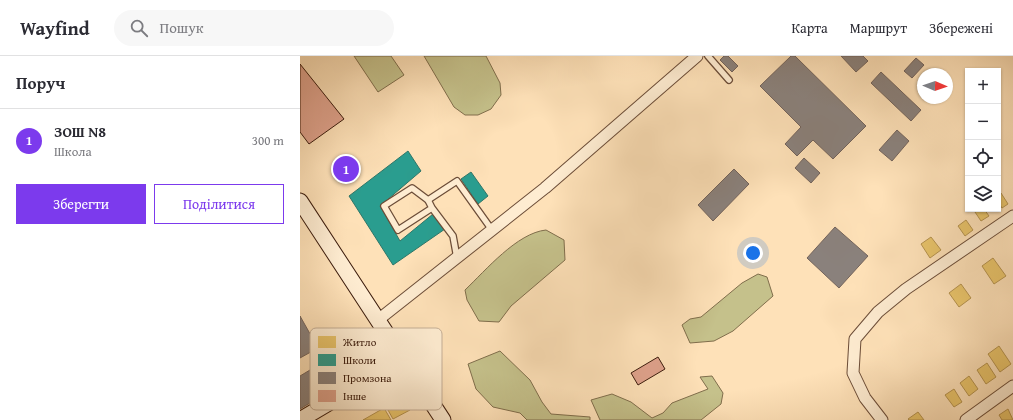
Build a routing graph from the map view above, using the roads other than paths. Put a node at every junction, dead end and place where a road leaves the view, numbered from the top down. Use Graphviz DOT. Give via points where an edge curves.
graph roads {
  1 [pos="697,56"];
  2 [pos="708,56"];
  3 [pos="729,80"];
  4 [pos="428,200"];
  5 [pos="300,201"];
  6 [pos="432,208"];
  7 [pos="1013,216"];
  8 [pos="492,230"];
  9 [pos="457,258"];
  10 [pos="378,320"];
  11 [pos="383,328"];
  12 [pos="1013,386"];
  13 [pos="317,410"];
  14 [pos="436,410"];
  15 [pos="300,420"];
  16 [pos="443,420"];
  17 [pos="882,420"];
  18 [pos="966,420"];
  1 -- 8 [label="street" via="545,188"];
  2 -- 3 [label="lane"];
  4 -- 6 [label="lane"];
  4 -- 6 [label="lane" via="412,188 384,206 398,230"];
  4 -- 8 [label="lane" via="457,181"];
  5 -- 10 [label="street"];
  6 -- 9 [label="lane" via="453,236"];
  7 -- 17 [label="street" via="906,289 878,312 855,339 852,373 865,398"];
  8 -- 9 [label="street"];
  9 -- 10 [label="street"];
  10 -- 11 [label="street"];
  12 -- 18 [label="street"];
  13 -- 15 [label="street"];
  14 -- 16 [label="street"];
}
